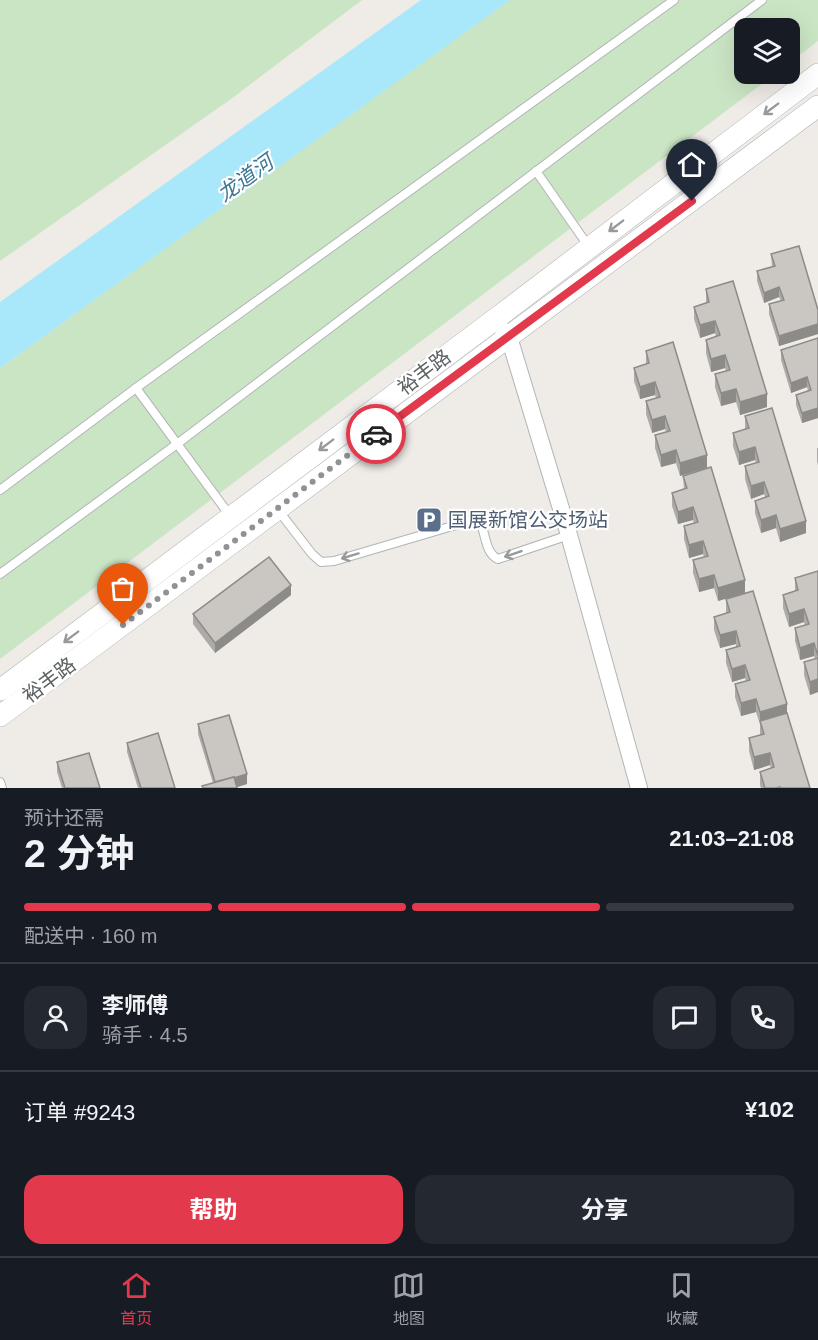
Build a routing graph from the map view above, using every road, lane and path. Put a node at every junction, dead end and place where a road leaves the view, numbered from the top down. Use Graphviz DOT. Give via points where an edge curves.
graph roads {
  1 [pos="674,0"];
  2 [pos="762,0"];
  3 [pos="818,74"];
  4 [pos="818,106"];
  5 [pos="536,171"];
  6 [pos="589,247"];
  7 [pos="494,320"];
  8 [pos="509,337"];
  9 [pos="136,388"];
  10 [pos="177,444"];
  11 [pos="0,490"];
  12 [pos="265,491"];
  13 [pos="277,509"];
  14 [pos="231,516"];
  15 [pos="569,535"];
  16 [pos="0,574"];
  17 [pos="0,690"];
  18 [pos="0,716"];
  19 [pos="0,782"];
  20 [pos="2,788"];
  21 [pos="639,788"];
  1 -- 9 [label="lane"];
  2 -- 5 [label="lane"];
  3 -- 6 [label="street, 裕丰路, one-way"];
  4 -- 8 [label="street, 裕丰路"];
  5 -- 6 [label="lane"];
  5 -- 10 [label="lane"];
  6 -- 7 [label="street, 裕丰路"];
  7 -- 8 [label="street"];
  7 -- 12 [label="street, 裕丰路, one-way"];
  8 -- 13 [label="street, 裕丰路"];
  8 -- 15 [label="street"];
  9 -- 10 [label="lane"];
  9 -- 11 [label="lane"];
  10 -- 14 [label="lane"];
  10 -- 16 [label="lane"];
  12 -- 13 [label="lane"];
  12 -- 14 [label="street, 裕丰路"];
  15 -- 13 [label="lane, one-way" via="498,559 489,549 480,522 473,520 321,562"];
  13 -- 18 [label="street, 裕丰路"];
  14 -- 17 [label="street, 裕丰路, one-way"];
  15 -- 21 [label="street"];
  19 -- 20 [label="lane"];
}
